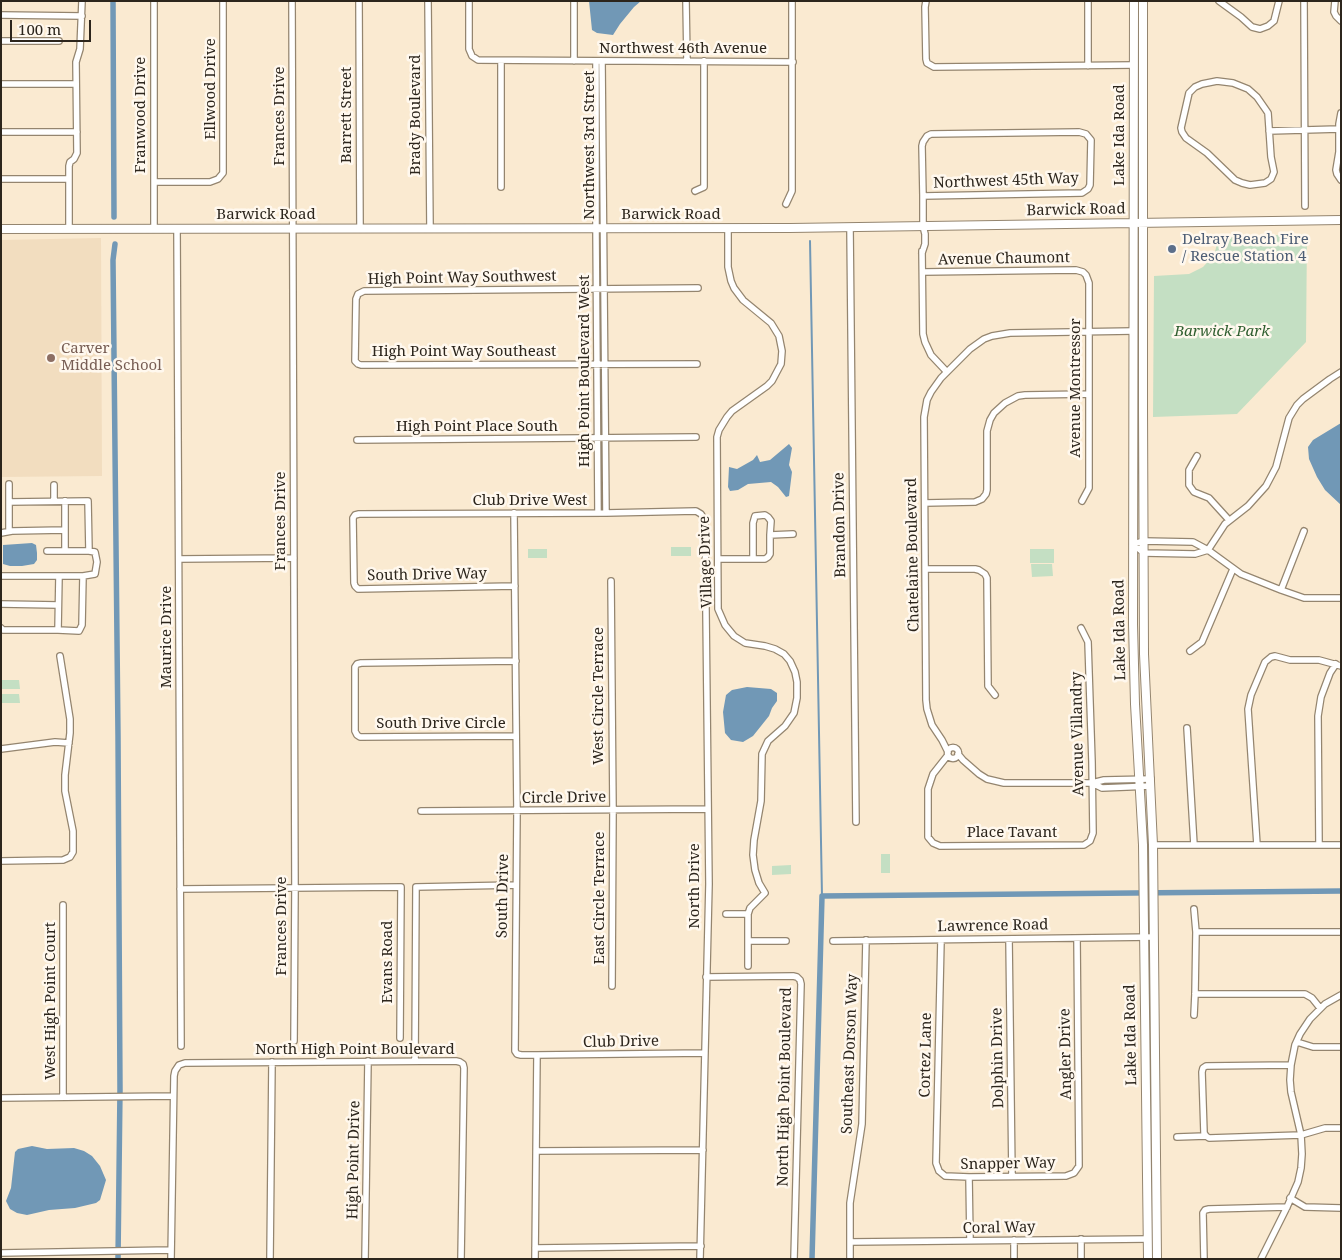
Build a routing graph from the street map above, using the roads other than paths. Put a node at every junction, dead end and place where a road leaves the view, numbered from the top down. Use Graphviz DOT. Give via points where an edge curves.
graph roads {
  1 [pos="82,1"];
  2 [pos="154,1"];
  3 [pos="223,1"];
  4 [pos="292,1"];
  5 [pos="359,1"];
  6 [pos="428,1"];
  7 [pos="469,1"];
  8 [pos="574,1"];
  9 [pos="686,1"];
  10 [pos="792,1"];
  11 [pos="926,1"];
  12 [pos="1088,1"];
  13 [pos="1134,1"];
  14 [pos="1144,1"];
  15 [pos="1219,1"];
  16 [pos="1279,1"];
  17 [pos="1304,1"];
  18 [pos="1335,1"];
  19 [pos="1,16"];
  20 [pos="82,16"];
  21 [pos="1341,21"];
  22 [pos="1,41"];
  23 [pos="59,41"];
  24 [pos="574,60"];
  25 [pos="501,61"];
  26 [pos="599,61"];
  27 [pos="687,61"];
  28 [pos="704,61"];
  29 [pos="793,62"];
  30 [pos="1133,65"];
  31 [pos="1088,66"];
  32 [pos="1,84"];
  33 [pos="76,84"];
  34 [pos="1341,113"];
  35 [pos="1339,129"];
  36 [pos="1304,130"];
  37 [pos="1269,131"];
  38 [pos="1,132"];
  39 [pos="76,132"];
  40 [pos="1,179"];
  41 [pos="69,179"];
  42 [pos="1341,180"];
  43 [pos="154,182"];
  44 [pos="501,187"];
  45 [pos="696,191"];
  46 [pos="923,196"];
  47 [pos="786,204"];
  48 [pos="1305,206"];
  49 [pos="1341,220"];
  50 [pos="1133,223"];
  51 [pos="1143,223"];
  52 [pos="923,226"];
  53 [pos="293,228"];
  54 [pos="360,228"];
  55 [pos="430,228"];
  56 [pos="599,228"];
  57 [pos="728,228"];
  58 [pos="850,228"];
  59 [pos="1,229"];
  60 [pos="70,229"];
  61 [pos="154,229"];
  62 [pos="177,229"];
  63 [pos="922,272"];
  64 [pos="1085,274"];
  65 [pos="698,288"];
  66 [pos="596,289"];
  67 [pos="604,289"];
  68 [pos="1133,331"];
  69 [pos="1089,332"];
  70 [pos="597,364"];
  71 [pos="604,364"];
  72 [pos="696,364"];
  73 [pos="361,365"];
  74 [pos="947,372"];
  75 [pos="1341,372"];
  76 [pos="1089,394"];
  77 [pos="696,437"];
  78 [pos="598,438"];
  79 [pos="605,438"];
  80 [pos="357,440"];
  81 [pos="1197,456"];
  82 [pos="8,484"];
  83 [pos="54,485"];
  84 [pos="54,501"];
  85 [pos="65,501"];
  86 [pos="1082,501"];
  87 [pos="8,502"];
  88 [pos="925,502"];
  89 [pos="514,513"];
  90 [pos="598,513"];
  91 [pos="606,513"];
  92 [pos="359,514"];
  93 [pos="701,514"];
  94 [pos="1229,520"];
  95 [pos="65,530"];
  96 [pos="9,531"];
  97 [pos="1304,531"];
  98 [pos="1,533"];
  99 [pos="793,534"];
  100 [pos="770,535"];
  101 [pos="1144,541"];
  102 [pos="1133,544"];
  103 [pos="1208,550"];
  104 [pos="47,551"];
  105 [pos="65,551"];
  106 [pos="89,551"];
  107 [pos="1144,553"];
  108 [pos="294,558"];
  109 [pos="178,559"];
  110 [pos="718,559"];
  111 [pos="753,559"];
  112 [pos="1234,569"];
  113 [pos="925,570"];
  114 [pos="1,576"];
  115 [pos="59,576"];
  116 [pos="83,576"];
  117 [pos="611,581"];
  118 [pos="515,586"];
  119 [pos="1281,590"];
  120 [pos="1341,598"];
  121 [pos="1,604"];
  122 [pos="58,605"];
  123 [pos="1,628"];
  124 [pos="1081,628"];
  125 [pos="58,630"];
  126 [pos="1190,651"];
  127 [pos="60,656"];
  128 [pos="516,661"];
  129 [pos="1338,665"];
  130 [pos="994,695"];
  131 [pos="1187,728"];
  132 [pos="516,736"];
  133 [pos="69,743"];
  134 [pos="1,749"];
  135 [pos="952,754"];
  136 [pos="1151,782"];
  137 [pos="1092,783"];
  138 [pos="1140,783"];
  139 [pos="708,809"];
  140 [pos="612,810"];
  141 [pos="421,811"];
  142 [pos="517,811"];
  143 [pos="856,822"];
  144 [pos="1090,840"];
  145 [pos="1153,845"];
  146 [pos="1194,845"];
  147 [pos="1256,845"];
  148 [pos="1319,845"];
  149 [pos="1341,845"];
  150 [pos="1,860"];
  151 [pos="516,885"];
  152 [pos="295,888"];
  153 [pos="180,890"];
  154 [pos="63,904"];
  155 [pos="1194,909"];
  156 [pos="726,914"];
  157 [pos="748,914"];
  158 [pos="1196,932"];
  159 [pos="1341,932"];
  160 [pos="1144,937"];
  161 [pos="1154,937"];
  162 [pos="1077,938"];
  163 [pos="1009,939"];
  164 [pos="866,940"];
  165 [pos="941,940"];
  166 [pos="748,941"];
  167 [pos="786,941"];
  168 [pos="833,941"];
  169 [pos="748,966"];
  170 [pos="706,977"];
  171 [pos="612,986"];
  172 [pos="1196,994"];
  173 [pos="1341,995"];
  174 [pos="1320,1008"];
  175 [pos="1194,1015"];
  176 [pos="400,1038"];
  177 [pos="294,1041"];
  178 [pos="1296,1042"];
  179 [pos="181,1046"];
  180 [pos="1341,1047"];
  181 [pos="704,1053"];
  182 [pos="537,1055"];
  183 [pos="368,1061"];
  184 [pos="415,1061"];
  185 [pos="272,1062"];
  186 [pos="1291,1065"];
  187 [pos="173,1096"];
  188 [pos="63,1097"];
  189 [pos="1,1098"];
  190 [pos="1341,1128"];
  191 [pos="1206,1136"];
  192 [pos="1301,1136"];
  193 [pos="1177,1137"];
  194 [pos="703,1150"];
  195 [pos="536,1151"];
  196 [pos="1077,1170"];
  197 [pos="939,1171"];
  198 [pos="1012,1176"];
  199 [pos="969,1177"];
  200 [pos="1290,1198"];
  201 [pos="1287,1207"];
  202 [pos="1341,1208"];
  203 [pos="1148,1239"];
  204 [pos="1014,1240"];
  205 [pos="1081,1240"];
  206 [pos="970,1241"];
  207 [pos="850,1242"];
  208 [pos="701,1246"];
  209 [pos="535,1248"];
  210 [pos="171,1250"];
  211 [pos="1,1253"];
  212 [pos="63,1256"];
  213 [pos="171,1259"];
  214 [pos="270,1259"];
  215 [pos="366,1259"];
  216 [pos="461,1259"];
  217 [pos="535,1259"];
  218 [pos="700,1259"];
  219 [pos="794,1259"];
  220 [pos="850,1259"];
  221 [pos="1014,1259"];
  222 [pos="1081,1259"];
  223 [pos="1148,1259"];
  224 [pos="1157,1259"];
  225 [pos="1204,1259"];
  226 [pos="1261,1259"];
  1 -- 20 [label="street"];
  2 -- 43 [label="street, Franwood Drive"];
  3 -- 43 [label="street, Ellwood Drive" via="224,168 221,176 210,182"];
  4 -- 53 [label="street, Frances Drive"];
  5 -- 54 [label="street, Barrett Street"];
  6 -- 55 [label="street, Brady Boulevard"];
  7 -- 25 [label="street, Northwest 46th Avenue" via="469,49 472,56 478,60"];
  8 -- 24 [label="street, Northwest 3rd Street"];
  9 -- 27 [label="street"];
  10 -- 29 [label="street"];
  11 -- 31 [label="street" via="926,59 930,66"];
  12 -- 31 [label="street"];
  13 -- 30 [label="street, Lake Ida Road"];
  14 -- 51 [label="street, Lake Ida Road"];
  15 -- 16 [label="street" via="1252,27 1260,28 1274,21"];
  17 -- 36 [label="street"];
  18 -- 21 [label="street" via="1334,12"];
  19 -- 20 [label="street"];
  20 -- 33 [label="street"];
  22 -- 23 [label="street"];
  24 -- 25 [label="street, Northwest 46th Avenue"];
  24 -- 26 [label="street, Northwest 46th Avenue"];
  25 -- 44 [label="street"];
  26 -- 27 [label="street, Northwest 46th Avenue"];
  26 -- 56 [label="street, Northwest 3rd Street"];
  27 -- 28 [label="street, Northwest 46th Avenue"];
  28 -- 29 [label="street, Northwest 46th Avenue"];
  28 -- 45 [label="street" via="704,187"];
  29 -- 47 [label="street" via="792,191"];
  30 -- 31 [label="street"];
  30 -- 50 [label="street, Lake Ida Road"];
  32 -- 33 [label="street"];
  33 -- 39 [label="street"];
  34 -- 35 [label="street"];
  35 -- 36 [label="street"];
  35 -- 42 [label="street" via="1336,170"];
  36 -- 37 [label="street"];
  36 -- 48 [label="street"];
  37 -- 37 [label="street" via="1268,113 1257,96 1240,85 1225,81 1209,82 1192,90 1181,128 1183,136 1207,153 1235,180 1254,185 1265,183 1274,172"];
  38 -- 39 [label="street"];
  39 -- 41 [label="street" via="77,153 70,162"];
  40 -- 41 [label="street"];
  41 -- 60 [label="street"];
  43 -- 61 [label="street, Franwood Drive"];
  46 -- 46 [label="street, Northwest 45th Way" via="922,146 931,134 1079,132 1090,140 1091,181 1082,193"];
  46 -- 52 [label="street"];
  49 -- 51 [label="street, Barwick Road"];
  50 -- 51 [label="street, Barwick Road"];
  50 -- 52 [label="street, Barwick Road"];
  50 -- 68 [label="street, Lake Ida Road"];
  51 -- 101 [label="street, Lake Ida Road"];
  52 -- 58 [label="street, Barwick Road"];
  52 -- 63 [label="street"];
  53 -- 54 [label="street, Barwick Road"];
  53 -- 62 [label="street, Barwick Road"];
  53 -- 108 [label="street, Frances Drive"];
  54 -- 55 [label="street, Barwick Road"];
  55 -- 56 [label="street, Barwick Road"];
  56 -- 57 [label="street, Barwick Road"];
  56 -- 66 [label="street, High Point Boulevard West"];
  56 -- 67 [label="street, High Point Boulevard West"];
  57 -- 58 [label="street, Barwick Road"];
  57 -- 110 [label="street, Village Drive" via="731,282 743,300 771,323 779,336 782,351 781,364 772,381 732,412 719,430"];
  58 -- 143 [label="street, Brandon Drive"];
  59 -- 60 [label="street, Barwick Road"];
  60 -- 61 [label="street, Barwick Road"];
  61 -- 62 [label="street, Barwick Road"];
  62 -- 109 [label="street, Maurice Drive"];
  63 -- 64 [label="street, Avenue Chaumont" via="1076,270"];
  63 -- 74 [label="street" via="923,334 931,355"];
  64 -- 69 [label="street, Avenue Montressor" via="1089,283"];
  65 -- 67 [label="street, High Point Way Southwest"];
  66 -- 67 [label="street, High Point Way Southwest"];
  66 -- 70 [label="street, High Point Boulevard West"];
  66 -- 73 [label="street, High Point Way Southwest" via="364,291 356,299 355,361"];
  67 -- 71 [label="street, High Point Boulevard West"];
  68 -- 69 [label="street, Chatelaine Boulevard"];
  68 -- 102 [label="street, Lake Ida Road"];
  69 -- 74 [label="street, Chatelaine Boulevard" via="992,336 970,349"];
  69 -- 76 [label="street, Avenue Montressor"];
  70 -- 71 [label="street, High Point Way Southeast"];
  70 -- 73 [label="street, High Point Way Southeast"];
  70 -- 78 [label="street, High Point Boulevard West"];
  71 -- 72 [label="street, High Point Way Southeast"];
  71 -- 79 [label="street, High Point Boulevard West"];
  74 -- 88 [label="street, Chatelaine Boulevard" via="935,385 925,408"];
  75 -- 94 [label="street" via="1297,405 1289,418 1276,467 1269,480 1253,501"];
  76 -- 86 [label="street, Avenue Montressor" via="1089,488"];
  76 -- 88 [label="street" via="1026,395 1005,403 994,413 987,431 986,494 982,499 975,502"];
  77 -- 79 [label="street, High Point Place South"];
  78 -- 79 [label="street, High Point Place South"];
  78 -- 80 [label="street, High Point Place South"];
  78 -- 90 [label="street, High Point Boulevard West"];
  79 -- 91 [label="street, High Point Boulevard West"];
  81 -- 94 [label="street" via="1190,470 1189,485 1194,492 1209,498"];
  82 -- 87 [label="street"];
  83 -- 84 [label="street"];
  84 -- 85 [label="street"];
  84 -- 87 [label="street"];
  85 -- 95 [label="street"];
  85 -- 106 [label="street" via="88,501"];
  87 -- 96 [label="street"];
  88 -- 113 [label="street, Chatelaine Boulevard"];
  89 -- 90 [label="street, Club Drive West"];
  89 -- 92 [label="street, Club Drive West"];
  89 -- 118 [label="street, South Drive"];
  90 -- 91 [label="street, Club Drive West"];
  91 -- 93 [label="street, Club Drive West" via="696,511"];
  92 -- 118 [label="street, South Drive Way" via="353,518 354,583 358,588"];
  93 -- 139 [label="street, North Drive" via="705,521"];
  94 -- 103 [label="street"];
  95 -- 96 [label="street"];
  95 -- 105 [label="street"];
  96 -- 98 [label="street"];
  97 -- 119 [label="street"];
  99 -- 100 [label="street"];
  100 -- 111 [label="street" via="768,558"];
  100 -- 111 [label="street" via="771,521 765,515 755,516"];
  101 -- 102 [label="street"];
  101 -- 103 [label="street" via="1193,542"];
  101 -- 107 [label="street, Lake Ida Road"];
  102 -- 107 [label="street"];
  102 -- 138 [label="street, Lake Ida Road" via="1134,664"];
  103 -- 107 [label="street" via="1195,554"];
  103 -- 112 [label="street"];
  104 -- 105 [label="street"];
  105 -- 106 [label="street"];
  106 -- 116 [label="street" via="94,552 97,562 95,574"];
  107 -- 136 [label="street, Lake Ida Road" via="1144,654"];
  108 -- 109 [label="street"];
  108 -- 152 [label="street, Frances Drive"];
  109 -- 153 [label="street, Maurice Drive"];
  110 -- 111 [label="street"];
  110 -- 157 [label="street, Village Drive" via="718,609 725,625 745,643 765,646 784,654 797,682 794,713 768,741 762,754 762,801 753,855 759,883 765,893"];
  112 -- 119 [label="street"];
  112 -- 126 [label="street" via="1202,642"];
  113 -- 130 [label="street" via="975,569 985,574 988,686"];
  113 -- 135 [label="street, Chatelaine Boulevard" via="927,709 932,725"];
  114 -- 115 [label="street"];
  115 -- 116 [label="street"];
  115 -- 122 [label="street"];
  116 -- 125 [label="street" via="82,625 79,631"];
  117 -- 140 [label="street, West Circle Terrace"];
  118 -- 128 [label="street, South Drive"];
  119 -- 120 [label="street" via="1304,598"];
  121 -- 122 [label="street"];
  122 -- 125 [label="street"];
  123 -- 125 [label="street"];
  124 -- 137 [label="street, Avenue Villandry" via="1088,642"];
  127 -- 133 [label="street" via="70,711"];
  128 -- 132 [label="street, South Drive"];
  128 -- 132 [label="street, South Drive Circle" via="361,663 355,667 355,731 360,737"];
  129 -- 147 [label="street" via="1275,656 1268,659 1251,695 1248,709"];
  129 -- 148 [label="street" via="1330,673 1318,716"];
  131 -- 146 [label="street"];
  132 -- 142 [label="street, South Drive"];
  133 -- 134 [label="street"];
  133 -- 150 [label="street" via="65,791 73,832 73,852 63,860"];
  135 -- 137 [label="street" via="995,782"];
  135 -- 144 [label="street, Place Tavant" via="939,765 928,789 928,837 933,843 940,846 1084,845"];
  136 -- 138 [label="street"];
  136 -- 145 [label="street, Lake Ida Road"];
  137 -- 138 [label="street" via="1104,780"];
  137 -- 144 [label="street, Avenue Villandry" via="1093,833"];
  138 -- 160 [label="street, Lake Ida Road"];
  139 -- 140 [label="street, Circle Drive"];
  139 -- 170 [label="street, North Drive"];
  140 -- 142 [label="street, Circle Drive"];
  140 -- 171 [label="street, East Circle Terrace"];
  141 -- 142 [label="street, Circle Drive"];
  142 -- 151 [label="street, South Drive"];
  145 -- 146 [label="street"];
  145 -- 161 [label="street, Lake Ida Road"];
  146 -- 147 [label="street"];
  147 -- 148 [label="street"];
  148 -- 149 [label="street"];
  151 -- 182 [label="street, South Drive" via="514,1048 517,1054"];
  151 -- 184 [label="street" via="416,887"];
  152 -- 153 [label="street"];
  152 -- 176 [label="street, Evans Road" via="401,887"];
  152 -- 177 [label="street, Frances Drive"];
  153 -- 179 [label="street, Maurice Drive"];
  154 -- 188 [label="street, West High Point Court"];
  155 -- 158 [label="street"];
  156 -- 157 [label="street"];
  157 -- 166 [label="street"];
  158 -- 159 [label="street"];
  158 -- 172 [label="street"];
  160 -- 161 [label="street, Lawrence Road"];
  160 -- 162 [label="street, Lawrence Road"];
  160 -- 203 [label="street, Lake Ida Road"];
  161 -- 224 [label="street, Lake Ida Road"];
  162 -- 163 [label="street, Lawrence Road"];
  162 -- 196 [label="street, Angler Drive" via="1080,1162"];
  163 -- 165 [label="street, Lawrence Road"];
  163 -- 198 [label="street, Dolphin Drive"];
  164 -- 165 [label="street, Lawrence Road"];
  164 -- 168 [label="street, Lawrence Road"];
  164 -- 207 [label="street, Southeast Dorson Way" via="862,1124 850,1203"];
  165 -- 197 [label="street, Cortez Lane" via="936,1163"];
  166 -- 167 [label="street"];
  166 -- 169 [label="street"];
  170 -- 181 [label="street, North Drive"];
  170 -- 219 [label="street, North High Point Boulevard" via="793,976 800,980"];
  172 -- 174 [label="street" via="1305,994"];
  172 -- 175 [label="street"];
  173 -- 174 [label="street"];
  174 -- 178 [label="street"];
  178 -- 180 [label="street" via="1313,1048"];
  178 -- 186 [label="street"];
  181 -- 182 [label="street, Club Drive"];
  181 -- 194 [label="street, North Drive"];
  182 -- 195 [label="street"];
  183 -- 184 [label="street, North High Point Boulevard"];
  183 -- 185 [label="street, North High Point Boulevard"];
  183 -- 215 [label="street, High Point Drive"];
  184 -- 216 [label="street, North High Point Boulevard" via="456,1060 464,1068"];
  185 -- 187 [label="street, North High Point Boulevard" via="185,1063 175,1071"];
  185 -- 214 [label="street"];
  186 -- 191 [label="street" via="1203,1068"];
  186 -- 192 [label="street" via="1291,1092"];
  187 -- 188 [label="street"];
  187 -- 210 [label="street"];
  188 -- 189 [label="street"];
  190 -- 192 [label="street" via="1325,1128"];
  191 -- 192 [label="street"];
  191 -- 193 [label="street"];
  192 -- 200 [label="street" via="1298,1182"];
  194 -- 195 [label="street"];
  194 -- 208 [label="street, North Drive"];
  195 -- 209 [label="street"];
  196 -- 198 [label="street, Snapper Way" via="1066,1176"];
  197 -- 199 [label="street, Snapper Way" via="949,1177"];
  198 -- 199 [label="street, Snapper Way"];
  199 -- 206 [label="street"];
  200 -- 201 [label="street"];
  200 -- 202 [label="street" via="1305,1207"];
  201 -- 225 [label="street" via="1205,1210"];
  201 -- 226 [label="street"];
  203 -- 205 [label="street, Coral Way"];
  203 -- 223 [label="street, Lake Ida Road"];
  204 -- 205 [label="street, Coral Way"];
  204 -- 206 [label="street, Coral Way"];
  204 -- 221 [label="street"];
  205 -- 222 [label="street"];
  206 -- 207 [label="street, Coral Way"];
  207 -- 220 [label="street, Southeast Dorson Way"];
  208 -- 209 [label="street"];
  208 -- 218 [label="street, North Drive"];
  209 -- 217 [label="street"];
  210 -- 212 [label="street"];
  210 -- 213 [label="street"];
  211 -- 212 [label="street"];
}
